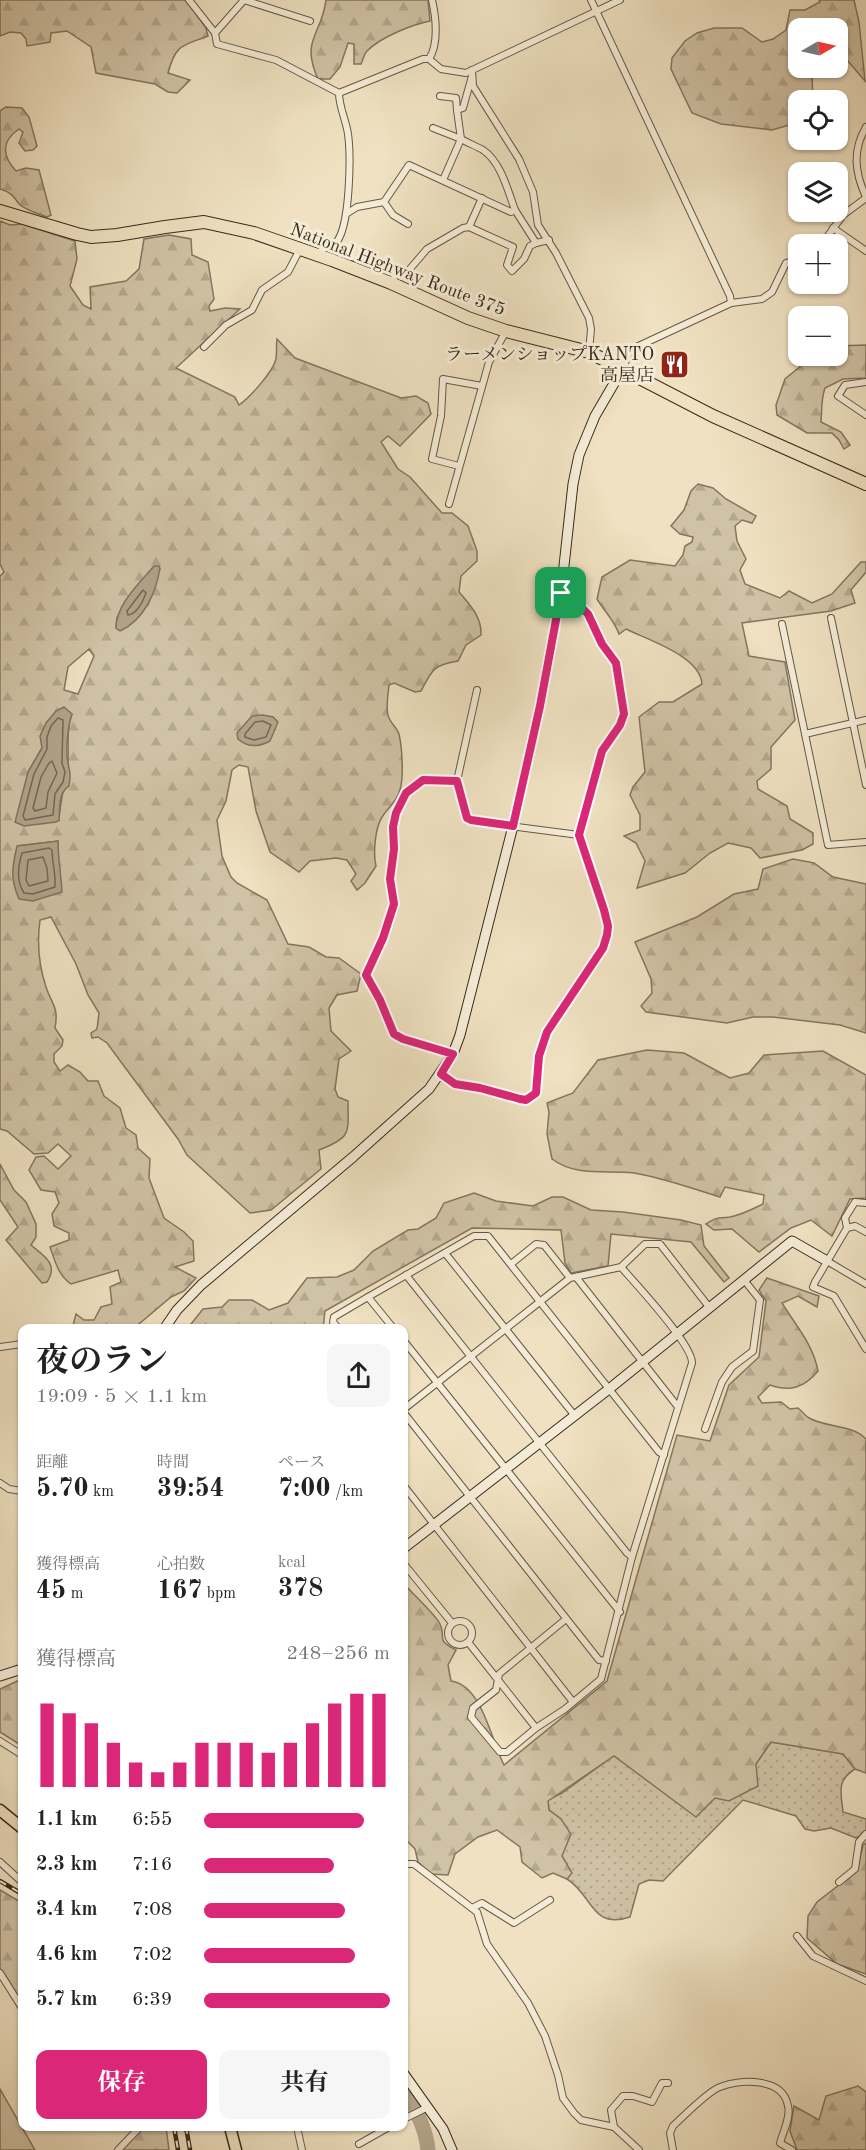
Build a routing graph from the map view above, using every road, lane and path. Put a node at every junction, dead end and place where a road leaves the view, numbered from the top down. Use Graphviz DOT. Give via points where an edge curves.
graph roads {
  1 [pos="189,0"];
  2 [pos="244,0"];
  3 [pos="432,0"];
  4 [pos="591,0"];
  5 [pos="620,0"];
  6 [pos="597,12"];
  7 [pos="310,21"];
  8 [pos="215,33"];
  9 [pos="429,59"];
  10 [pos="472,73"];
  11 [pos="339,93"];
  12 [pos="440,96"];
  13 [pos="457,110"];
  14 [pos="866,127"];
  15 [pos="433,128"];
  16 [pos="461,139"];
  17 [pos="442,180"];
  18 [pos="482,198"];
  19 [pos="866,198"];
  20 [pos="384,202"];
  21 [pos="515,210"];
  22 [pos="0,211"];
  23 [pos="346,214"];
  24 [pos="408,224"];
  25 [pos="469,227"];
  26 [pos="833,228"];
  27 [pos="829,234"];
  28 [pos="549,240"];
  29 [pos="536,243"];
  30 [pos="300,249"];
  31 [pos="866,250"];
  32 [pos="316,255"];
  33 [pos="788,262"];
  34 [pos="391,283"];
  35 [pos="731,303"];
  36 [pos="506,331"];
  37 [pos="204,347"];
  38 [pos="590,352"];
  39 [pos="623,368"];
  40 [pos="866,382"];
  41 [pos="482,386"];
  42 [pos="866,415"];
  43 [pos="459,466"];
  44 [pos="866,484"];
  45 [pos="449,504"];
  46 [pos="561,593"];
  47 [pos="831,618"];
  48 [pos="782,624"];
  49 [pos="477,690"];
  50 [pos="866,720"];
  51 [pos="853,723"];
  52 [pos="804,734"];
  53 [pos="457,781"];
  54 [pos="866,785"];
  55 [pos="513,826"];
  56 [pos="579,835"];
  57 [pos="866,842"];
  58 [pos="453,1054"];
  59 [pos="441,1074"];
  60 [pos="866,1203"];
  61 [pos="847,1228"];
  62 [pos="866,1232"];
  63 [pos="445,1253"];
  64 [pos="826,1261"];
  65 [pos="512,1264"];
  66 [pos="621,1267"];
  67 [pos="406,1275"];
  68 [pos="573,1277"];
  69 [pos="744,1280"];
  70 [pos="866,1284"];
  71 [pos="368,1297"];
  72 [pos="540,1301"];
  73 [pos="710,1307"];
  74 [pos="167,1324"];
  75 [pos="335,1324"];
  76 [pos="390,1324"];
  77 [pos="505,1329"];
  78 [pos="677,1334"];
  79 [pos="18,1345"];
  80 [pos="408,1346"];
  81 [pos="0,1347"];
  82 [pos="866,1349"];
  83 [pos="471,1355"];
  84 [pos="642,1362"];
  85 [pos="436,1382"];
  86 [pos="609,1389"];
  87 [pos="408,1407"];
  88 [pos="678,1407"];
  89 [pos="408,1416"];
  90 [pos="575,1416"];
  91 [pos="705,1429"];
  92 [pos="540,1443"];
  93 [pos="663,1455"];
  94 [pos="505,1470"];
  95 [pos="0,1483"];
  96 [pos="18,1490"];
  97 [pos="408,1491"];
  98 [pos="471,1496"];
  99 [pos="435,1524"];
  100 [pos="408,1545"];
  101 [pos="632,1557"];
  102 [pos="408,1569"];
  103 [pos="620,1612"];
  104 [pos="566,1619"];
  105 [pos="452,1623"];
  106 [pos="468,1642"];
  107 [pos="531,1647"];
  108 [pos="606,1661"];
  109 [pos="18,1670"];
  110 [pos="0,1676"];
  111 [pos="498,1681"];
  112 [pos="573,1702"];
  113 [pos="536,1728"];
  114 [pos="0,1741"];
  115 [pos="18,1752"];
  116 [pos="0,1810"];
  117 [pos="18,1824"];
  118 [pos="866,1834"];
  119 [pos="0,1863"];
  120 [pos="408,1864"];
  121 [pos="18,1879"];
  122 [pos="838,1882"];
  123 [pos="550,1900"];
  124 [pos="472,1908"];
  125 [pos="797,1936"];
  126 [pos="0,1973"];
  127 [pos="866,1981"];
  128 [pos="18,2002"];
  129 [pos="408,2081"];
  130 [pos="668,2083"];
  131 [pos="424,2109"];
  132 [pos="408,2117"];
  133 [pos="615,2127"];
  134 [pos="136,2131"];
  135 [pos="231,2131"];
  136 [pos="298,2131"];
  137 [pos="382,2131"];
  138 [pos="359,2144"];
  139 [pos="118,2150"];
  140 [pos="236,2150"];
  141 [pos="302,2150"];
  142 [pos="452,2150"];
  143 [pos="639,2150"];
  144 [pos="673,2150"];
  145 [pos="792,2150"];
  1 -- 8 [label="street"];
  2 -- 7 [label="street"];
  2 -- 8 [label="street"];
  3 -- 9 [label="street" via="435,38"];
  4 -- 6 [label="street"];
  5 -- 6 [label="street"];
  6 -- 10 [label="street"];
  6 -- 35 [label="street"];
  8 -- 11 [label="street" via="218,44 276,60"];
  9 -- 10 [label="street" via="441,69"];
  9 -- 11 [label="street"];
  10 -- 13 [label="street" via="463,108"];
  10 -- 28 [label="street" via="473,86 519,159 533,192 538,225"];
  11 -- 23 [label="street" via="350,152"];
  12 -- 13 [label="street" via="456,98"];
  13 -- 16 [label="street"];
  14 -- 19 [label="street" via="856,152"];
  15 -- 16 [label="street"];
  16 -- 17 [label="street"];
  16 -- 21 [label="street" via="492,158"];
  17 -- 18 [label="street"];
  17 -- 20 [label="street" via="409,165"];
  18 -- 21 [label="street" via="511,212"];
  18 -- 25 [label="street"];
  19 -- 26 [label="street"];
  20 -- 23 [label="street" via="357,207"];
  20 -- 24 [label="street" via="393,215"];
  21 -- 29 [label="street"];
  22 -- 30 [label="highway, National Highway Route 375" via="91,237 204,222"];
  23 -- 32 [label="street" via="337,243"];
  25 -- 29 [label="street" via="513,247 507,265 512,271"];
  25 -- 34 [label="street" via="439,241 409,270 394,276"];
  26 -- 27 [label="street"];
  26 -- 31 [label="street"];
  28 -- 29 [label="street"];
  28 -- 38 [label="street" via="589,318"];
  30 -- 32 [label="highway, National Highway Route 375"];
  30 -- 37 [label="street" via="288,272 262,290 252,310 226,325"];
  32 -- 34 [label="highway, National Highway Route 375"];
  33 -- 35 [label="street" via="772,292 762,299"];
  34 -- 36 [label="highway, National Highway Route 375"];
  35 -- 39 [label="street" via="630,350"];
  36 -- 38 [label="highway, National Highway Route 375"];
  36 -- 41 [label="street" via="489,362"];
  38 -- 39 [label="highway, National Highway Route 375"];
  39 -- 44 [label="highway, National Highway Route 375" via="713,416"];
  39 -- 46 [label="street" via="595,416 579,455"];
  40 -- 42 [label="street" via="845,385 838,396"];
  41 -- 43 [label="street"];
  41 -- 43 [label="street" via="443,379 441,416 432,459"];
  43 -- 45 [label="street"];
  46 -- 55 [label="street"];
  46 -- 56 [label="street" via="588,614 616,663 624,707 620,725 602,751"];
  47 -- 51 [label="street"];
  48 -- 52 [label="street"];
  49 -- 53 [label="street"];
  50 -- 51 [label="street"];
  51 -- 52 [label="street"];
  51 -- 54 [label="street"];
  52 -- 57 [label="street" via="828,845"];
  53 -- 55 [label="street" via="467,818"];
  53 -- 58 [label="street" via="423,780 406,793 396,813 390,879 394,904 366,975 394,1034"];
  55 -- 56 [label="street"];
  55 -- 58 [label="street"];
  56 -- 59 [label="street" via="604,910 607,935 603,948 547,1032 539,1056 536,1093 526,1100 520,1099 455,1084"];
  58 -- 59 [label="street"];
  59 -- 74 [label="street" via="418,1100 201,1285"];
  60 -- 61 [label="street" via="855,1202 845,1218"];
  61 -- 62 [label="street" via="855,1226"];
  61 -- 64 [label="street"];
  63 -- 65 [label="street" via="474,1236 488,1236"];
  63 -- 67 [label="street"];
  63 -- 77 [label="street"];
  64 -- 69 [label="street" via="792,1241"];
  64 -- 70 [label="street"];
  64 -- 82 [label="street" via="813,1287 834,1296"];
  65 -- 68 [label="street" via="536,1244 544,1245"];
  65 -- 72 [label="street"];
  66 -- 68 [label="street"];
  66 -- 73 [label="street" via="645,1244 660,1244"];
  66 -- 78 [label="street"];
  67 -- 71 [label="street"];
  67 -- 83 [label="street"];
  68 -- 72 [label="street"];
  68 -- 84 [label="street"];
  69 -- 73 [label="street"];
  69 -- 91 [label="street" via="760,1300 753,1351 732,1367 722,1383"];
  71 -- 75 [label="street" via="334,1317"];
  71 -- 76 [label="street"];
  72 -- 77 [label="street"];
  72 -- 86 [label="street"];
  73 -- 78 [label="street"];
  77 -- 83 [label="street"];
  77 -- 90 [label="street"];
  78 -- 84 [label="street"];
  78 -- 88 [label="street" via="692,1356"];
  79 -- 81 [label="street"];
  80 -- 85 [label="street"];
  83 -- 85 [label="street"];
  83 -- 92 [label="street"];
  84 -- 86 [label="street"];
  84 -- 88 [label="street"];
  85 -- 87 [label="street"];
  85 -- 94 [label="street"];
  86 -- 90 [label="street"];
  86 -- 93 [label="street"];
  88 -- 93 [label="street"];
  89 -- 98 [label="street"];
  90 -- 92 [label="street"];
  92 -- 94 [label="street"];
  92 -- 101 [label="street"];
  93 -- 101 [label="street"];
  94 -- 98 [label="street"];
  94 -- 103 [label="street"];
  95 -- 96 [label="street"];
  97 -- 99 [label="street"];
  98 -- 99 [label="street"];
  98 -- 104 [label="street"];
  99 -- 100 [label="street"];
  99 -- 107 [label="street"];
  101 -- 103 [label="street"];
  102 -- 105 [label="street"];
  103 -- 108 [label="street"];
  104 -- 107 [label="street"];
  104 -- 108 [label="street" via="599,1660"];
  105 -- 106 [label="street" via="462,1620 470,1625 472,1634"];
  105 -- 106 [label="street" via="448,1631 450,1640 458,1645"];
  106 -- 111 [label="street"];
  107 -- 111 [label="street" via="499,1674"];
  107 -- 112 [label="street"];
  108 -- 112 [label="street" via="601,1679"];
  109 -- 110 [label="street"];
  111 -- 113 [label="street"];
  111 -- 113 [label="street" via="496,1690 472,1708 471,1717 500,1752 507,1752"];
  112 -- 113 [label="street"];
  114 -- 115 [label="street"];
  116 -- 117 [label="main road"];
  118 -- 122 [label="street" via="859,1842 855,1869"];
  119 -- 121 [label="street"];
  120 -- 124 [label="street" via="414,1864"];
  123 -- 124 [label="street" via="514,1923 482,1904"];
  124 -- 133 [label="street" via="477,1912 487,1944 528,2003 545,2036 563,2098 581,2120"];
  125 -- 127 [label="street" via="813,1956"];
  126 -- 128 [label="street"];
  129 -- 131 [label="street"];
  130 -- 133 [label="street" via="662,2084 652,2102 622,2096 611,2110"];
  131 -- 132 [label="street"];
  131 -- 142 [label="street" via="443,2129"];
  133 -- 143 [label="street"];
  134 -- 139 [label="street"];
  135 -- 140 [label="main road"];
  136 -- 141 [label="street"];
  137 -- 138 [label="street"];
  144 -- 145 [label="street" via="673,2126 718,2087 748,2082 771,2085 784,2096 789,2108 780,2143"];
}
